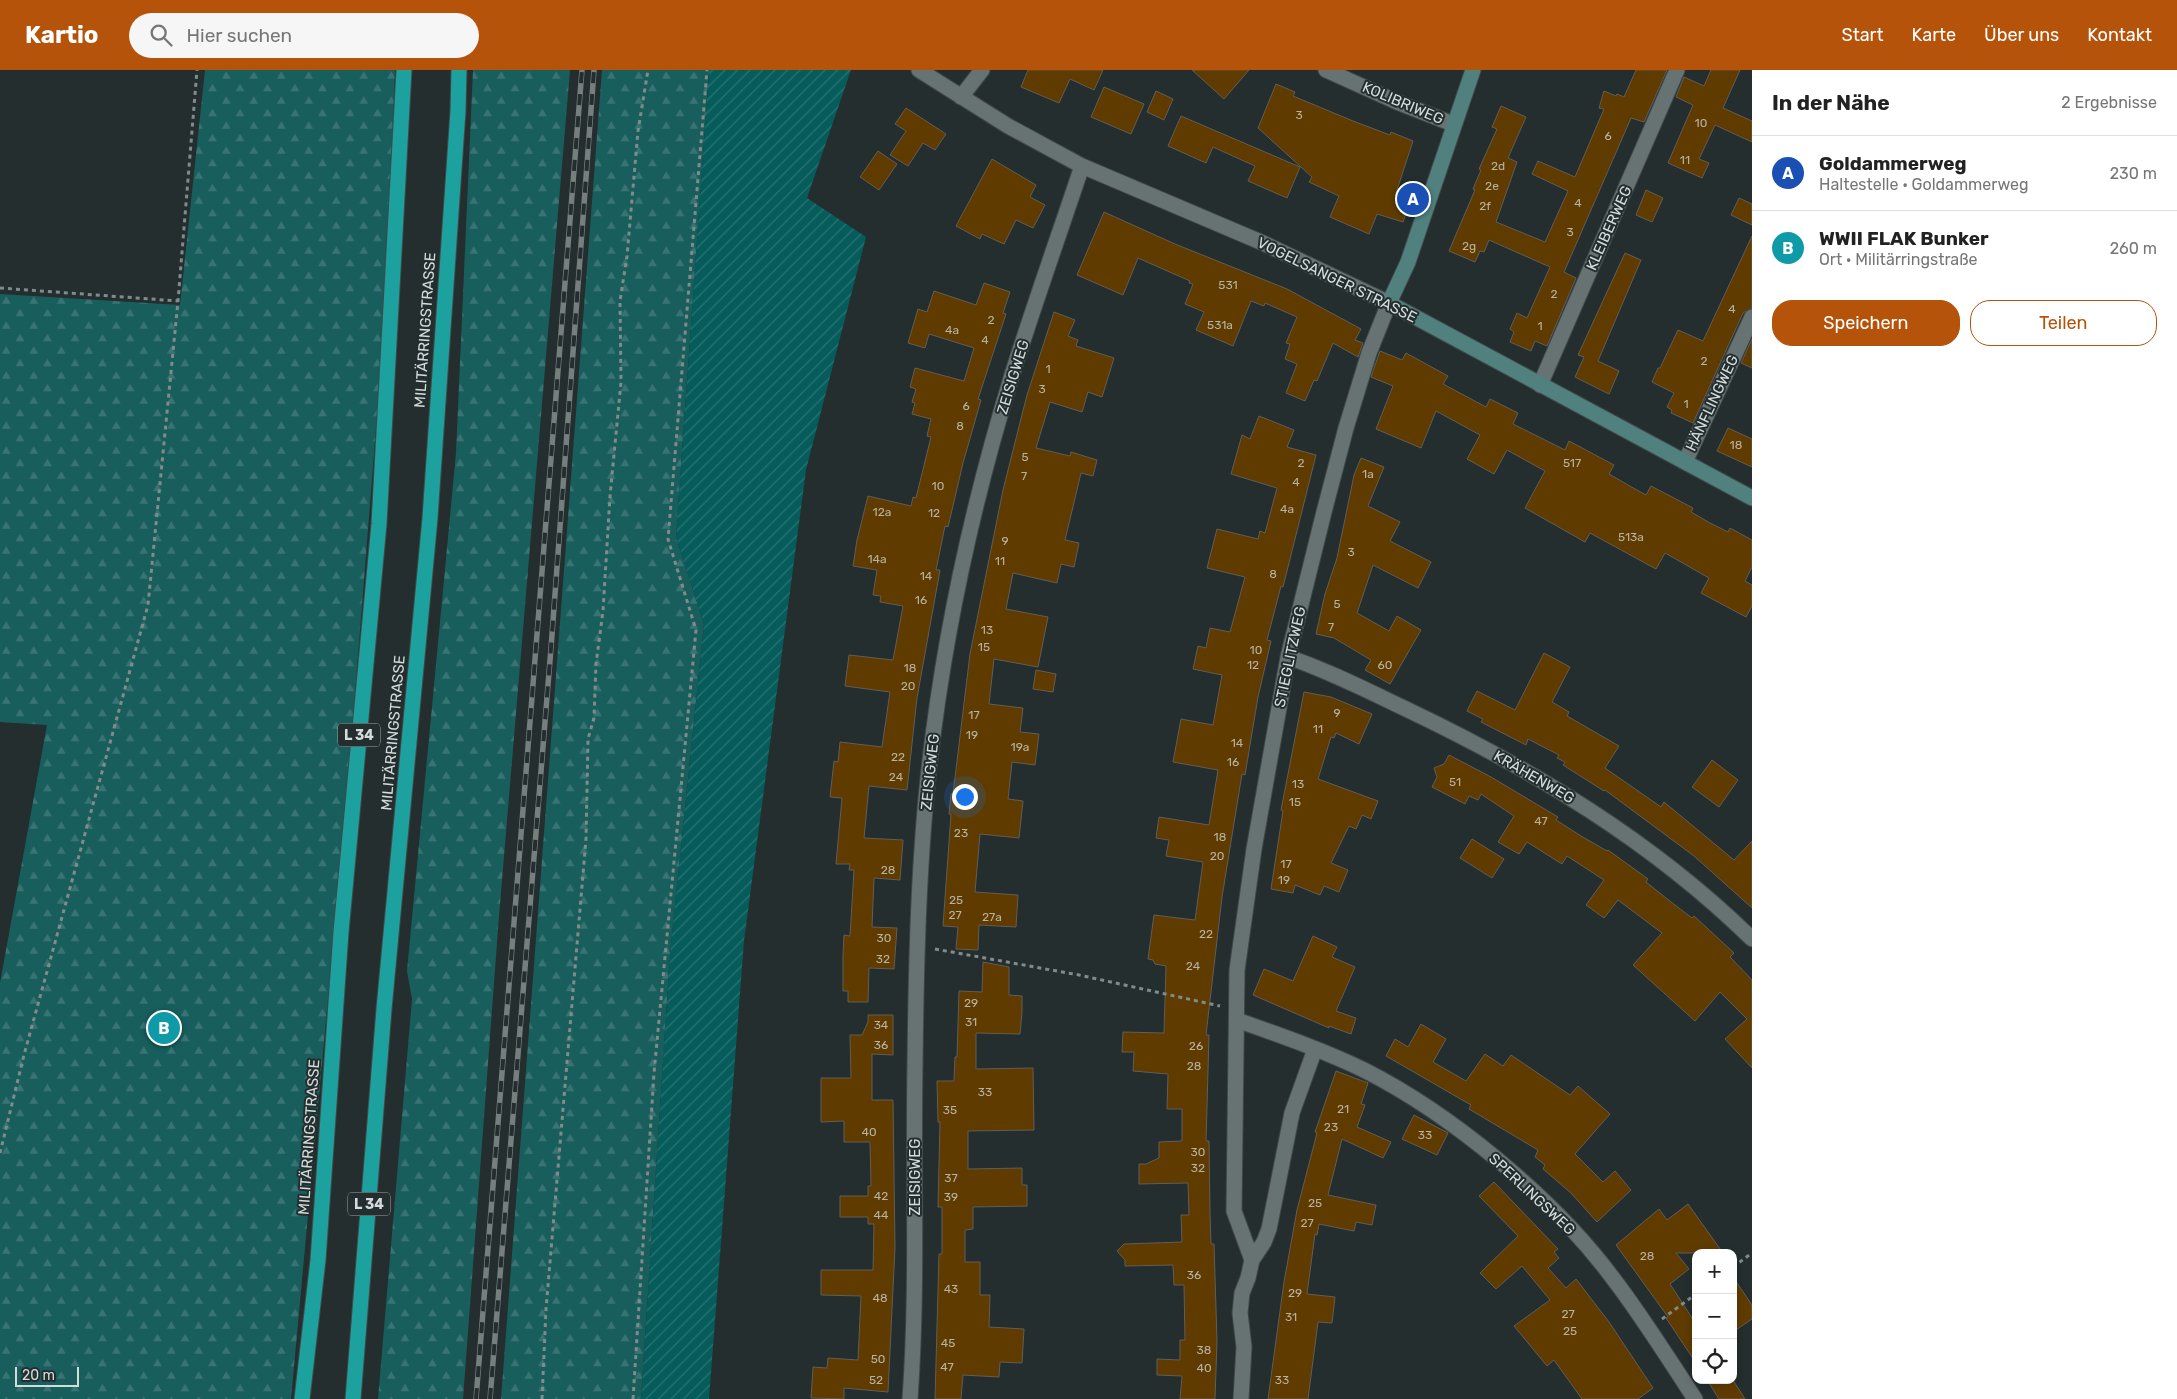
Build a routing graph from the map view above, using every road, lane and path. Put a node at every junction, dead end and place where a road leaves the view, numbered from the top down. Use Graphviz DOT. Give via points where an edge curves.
graph roads {
  1 [pos="197,70"];
  2 [pos="404,70"];
  3 [pos="459,70"];
  4 [pos="648,70"];
  5 [pos="707,70"];
  6 [pos="919,70"];
  7 [pos="982,70"];
  8 [pos="1326,70"];
  9 [pos="1473,70"];
  10 [pos="1677,70"];
  11 [pos="961,96"];
  12 [pos="1453,124"];
  13 [pos="1082,166"];
  14 [pos="0,288"];
  15 [pos="178,301"];
  16 [pos="1389,303"];
  17 [pos="1752,317"];
  18 [pos="1540,385"];
  19 [pos="1685,462"];
  20 [pos="1752,498"];
  21 [pos="1288,657"];
  22 [pos="1752,939"];
  23 [pos="918,946"];
  24 [pos="1236,1014"];
  25 [pos="1315,1049"];
  26 [pos="0,1153"];
  27 [pos="1752,1253"];
  28 [pos="1252,1260"];
  29 [pos="1737,1263"];
  30 [pos="1692,1297"];
  31 [pos="1648,1329"];
  32 [pos="302,1399"];
  33 [pos="353,1399"];
  34 [pos="542,1399"];
  35 [pos="633,1399"];
  36 [pos="910,1399"];
  37 [pos="1241,1399"];
  38 [pos="1695,1399"];
  1 -- 15 [label="path"];
  2 -- 32 [label="highway, MILITÄRRINGSTRASSE / L 34" via="379,524 341,932 318,1260"];
  3 -- 33 [label="highway, MILITÄRRINGSTRASSE / L 34" via="430,518 384,1009"];
  4 -- 34 [label="path" via="620,301 621,382 594,718 588,739 586,839 546,1309"];
  5 -- 35 [label="path" via="668,540 696,630 654,1073"];
  6 -- 11 [label="street, VOGELSANGER STRASSE"];
  7 -- 11 [label="street"];
  8 -- 12 [label="street, KOLIBRIWEG"];
  9 -- 12 [label="street"];
  10 -- 18 [label="street, KLEIBERWEG"];
  11 -- 13 [label="street, VOGELSANGER STRASSE"];
  12 -- 16 [label="street" via="1408,262"];
  13 -- 16 [label="street, VOGELSANGER STRASSE" via="1263,242"];
  13 -- 23 [label="street, ZEISIGWEG" via="1012,376 979,496 950,624 927,788"];
  14 -- 15 [label="path"];
  15 -- 26 [label="path" via="148,605"];
  16 -- 18 [label="street, VOGELSANGER STRASSE"];
  16 -- 21 [label="street, STIEGLITZWEG" via="1369,353 1346,428"];
  17 -- 19 [label="street, HÄNFLINGWEG"];
  18 -- 19 [label="street, VOGELSANGER STRASSE"];
  19 -- 20 [label="street, VOGELSANGER STRASSE"];
  21 -- 22 [label="street, KRÄHENWEG" via="1318,667 1437,724 1508,760 1564,794 1691,882"];
  21 -- 24 [label="street, STIEGLITZWEG" via="1254,849 1237,970"];
  23 -- 24 [label="path" via="1079,975"];
  23 -- 36 [label="street, ZEISIGWEG" via="916,1275"];
  24 -- 25 [label="street, SPERLINGSWEG"];
  24 -- 28 [label="street, STIEGLITZWEG" via="1234,1212"];
  25 -- 28 [label="street" via="1292,1113 1269,1229"];
  25 -- 31 [label="street, SPERLINGSWEG" via="1364,1070 1414,1100 1460,1130 1510,1171 1566,1224 1612,1276"];
  27 -- 29 [label="path"];
  28 -- 37 [label="street" via="1242,1293 1244,1347"];
  30 -- 31 [label="path"];
  31 -- 38 [label="street, SPERLINGSWEG"];
}
